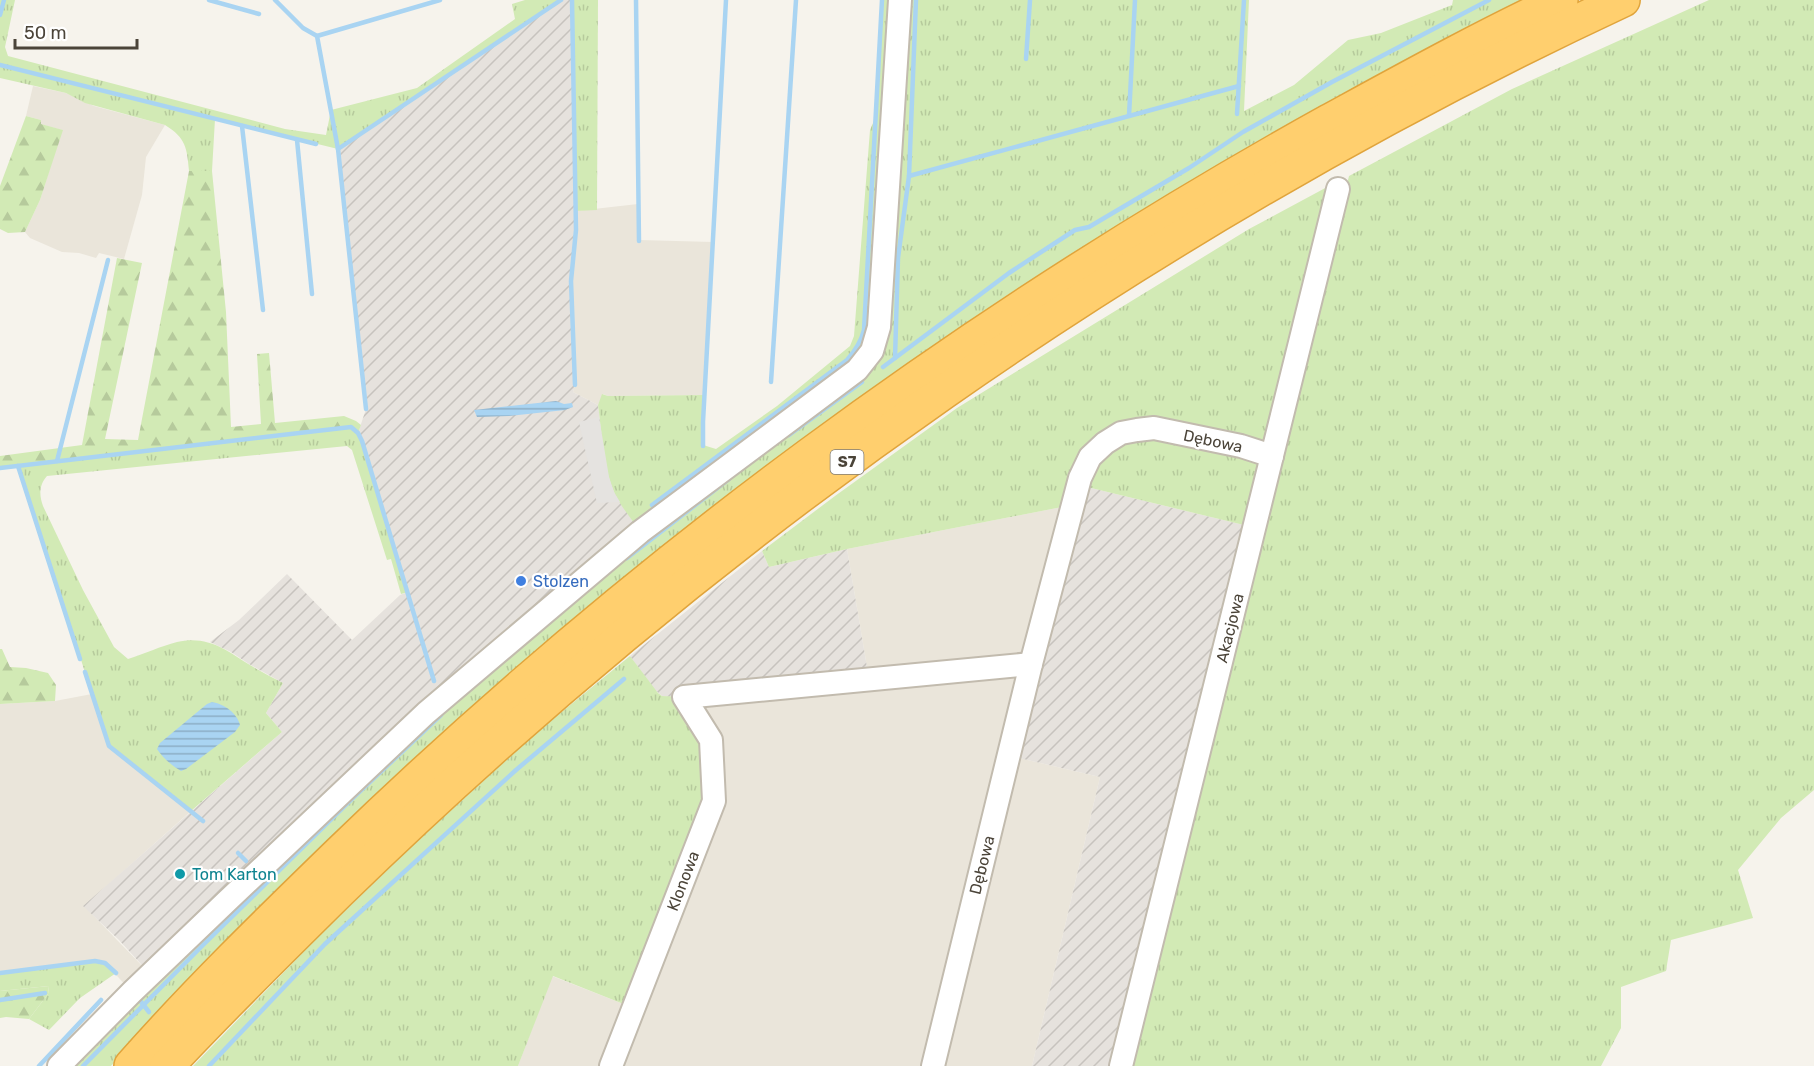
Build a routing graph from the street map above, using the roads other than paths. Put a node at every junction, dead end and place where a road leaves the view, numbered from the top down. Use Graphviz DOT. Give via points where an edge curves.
graph roads {
  1 [pos="900,0"];
  2 [pos="1561,0"];
  3 [pos="1623,0"];
  4 [pos="1338,189"];
  5 [pos="1272,456"];
  6 [pos="1031,664"];
  7 [pos="59,1066"];
  8 [pos="131,1066"];
  9 [pos="167,1066"];
  10 [pos="612,1066"];
  11 [pos="933,1066"];
  12 [pos="1121,1066"];
  1 -- 7 [label="street" via="879,327 866,361 640,532 433,708 217,910"];
  2 -- 8 [label="highway, S7" via="1425,69 1162,218 968,343 784,474 618,604 452,747 289,902"];
  3 -- 9 [label="highway, S7" via="1461,80 1263,189 1074,305 880,437 710,566 547,700 389,843"];
  4 -- 5 [label="street, Akacjowa"];
  5 -- 6 [label="street, Dębowa" via="1154,428 1122,434 1105,443 1090,457 1080,478"];
  5 -- 12 [label="street, Akacjowa"];
  6 -- 10 [label="street, Klonowa" via="684,697 711,740 714,801"];
  6 -- 11 [label="street, Dębowa"];
}
